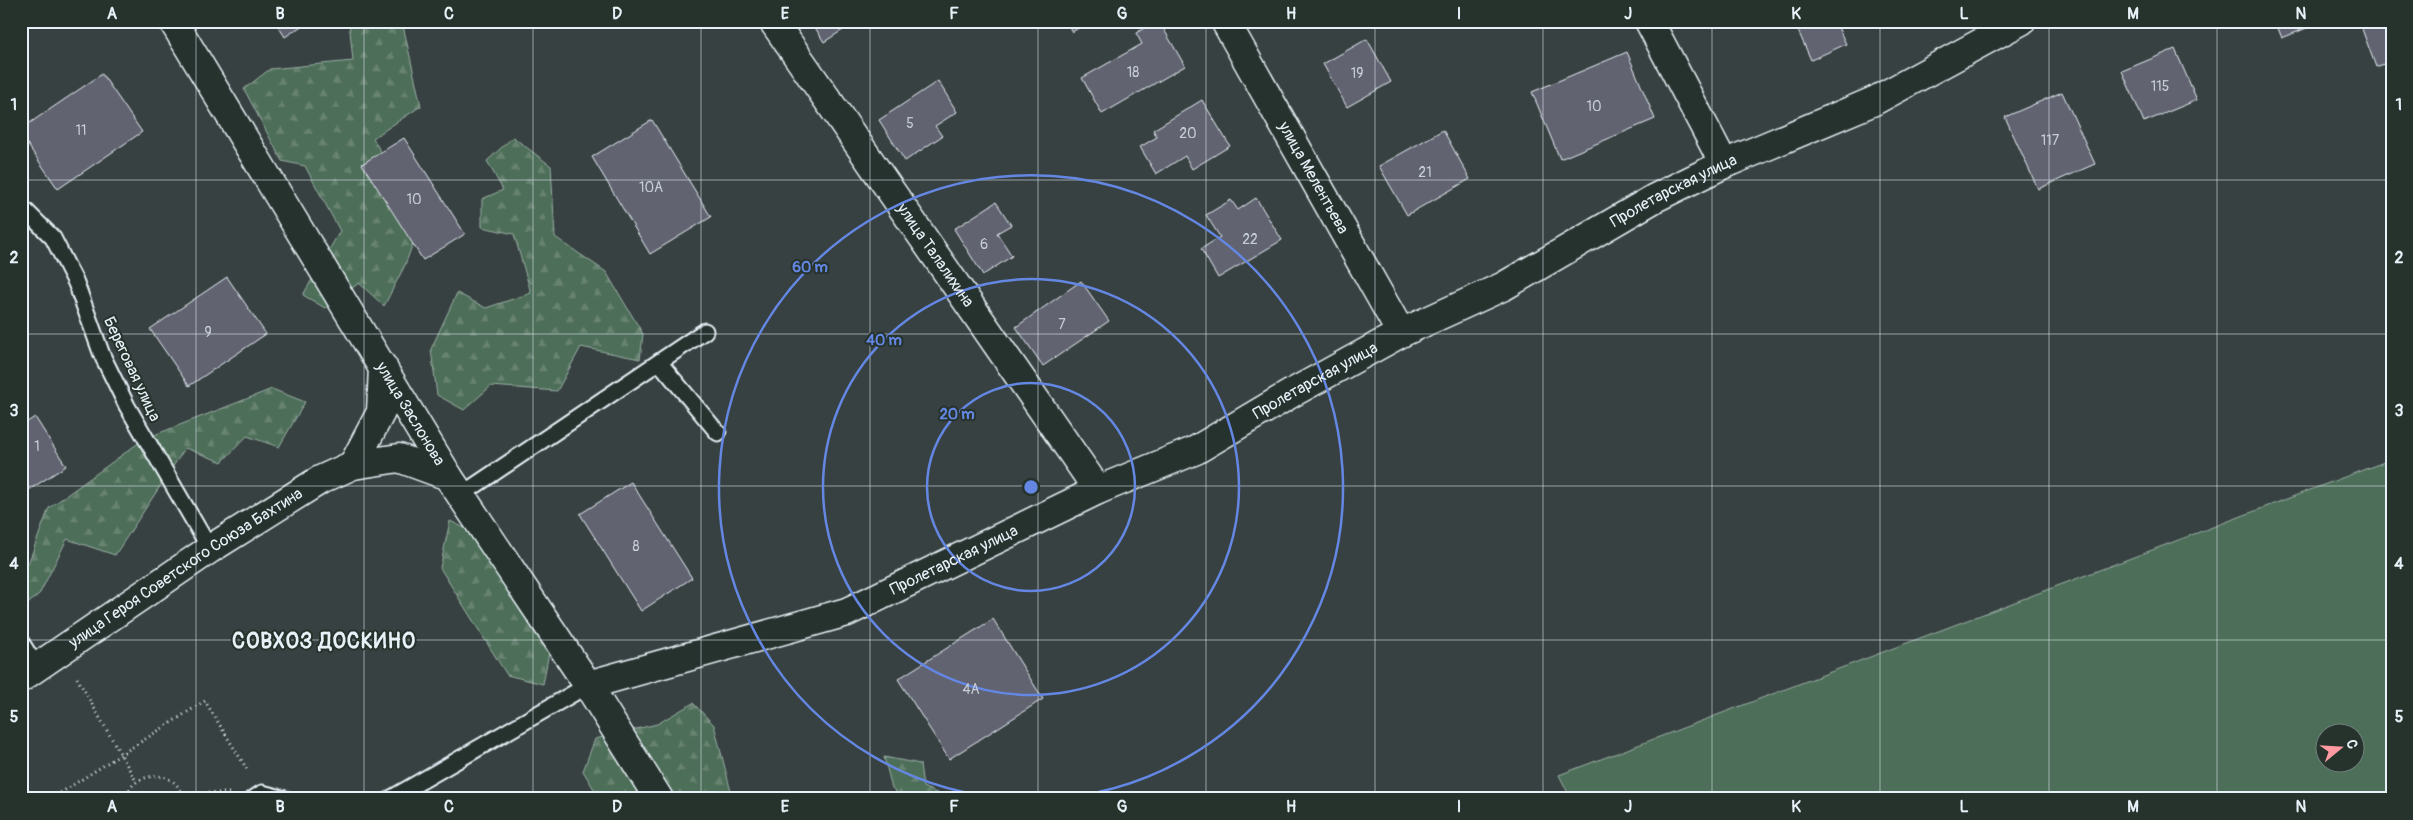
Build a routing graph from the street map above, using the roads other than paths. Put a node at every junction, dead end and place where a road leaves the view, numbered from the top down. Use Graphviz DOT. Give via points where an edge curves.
graph roads {
  1 [pos="173,21"];
  2 [pos="773,21"];
  3 [pos="1225,21"];
  4 [pos="1649,21"];
  5 [pos="2021,21"];
  6 [pos="1724,164"];
  7 [pos="21,206"];
  8 [pos="705,331"];
  9 [pos="1401,333"];
  10 [pos="659,362"];
  11 [pos="383,367"];
  12 [pos="718,433"];
  13 [pos="353,465"];
  14 [pos="454,485"];
  15 [pos="1098,490"];
  16 [pos="210,549"];
  17 [pos="21,642"];
  18 [pos="29,673"];
  19 [pos="588,685"];
  20 [pos="257,796"];
  21 [pos="285,799"];
  22 [pos="390,799"];
  23 [pos="659,799"];
  1 -- 11 [label="street, улица Заслонова"];
  2 -- 15 [label="street, улица Талалихина"];
  3 -- 9 [label="street, улица Мелентьева"];
  4 -- 6 [label="street"];
  5 -- 6 [label="street, Пролетарская улица" via="1874,101"];
  6 -- 9 [label="street, Пролетарская улица" via="1655,198 1504,286"];
  7 -- 16 [label="lane, Береговая улица" via="53,238 76,283 102,355 127,406"];
  8 -- 10 [label="lane"];
  9 -- 15 [label="street, Пролетарская улица" via="1196,450"];
  10 -- 12 [label="lane"];
  10 -- 14 [label="lane"];
  11 -- 13 [label="street" via="381,412"];
  11 -- 14 [label="street, улица Заслонова"];
  13 -- 14 [label="street, улица Героя Советского Союза Бахтина" via="399,458"];
  13 -- 16 [label="street, улица Героя Советского Союза Бахтина" via="320,480"];
  14 -- 19 [label="street, улица Заслонова"];
  15 -- 19 [label="street, Пролетарская улица" via="847,612"];
  16 -- 18 [label="street, улица Героя Советского Союза Бахтина"];
  17 -- 18 [label="lane"];
  19 -- 22 [label="lane"];
  19 -- 23 [label="street, улица Заслонова"];
  20 -- 21 [label="lane"];
}
